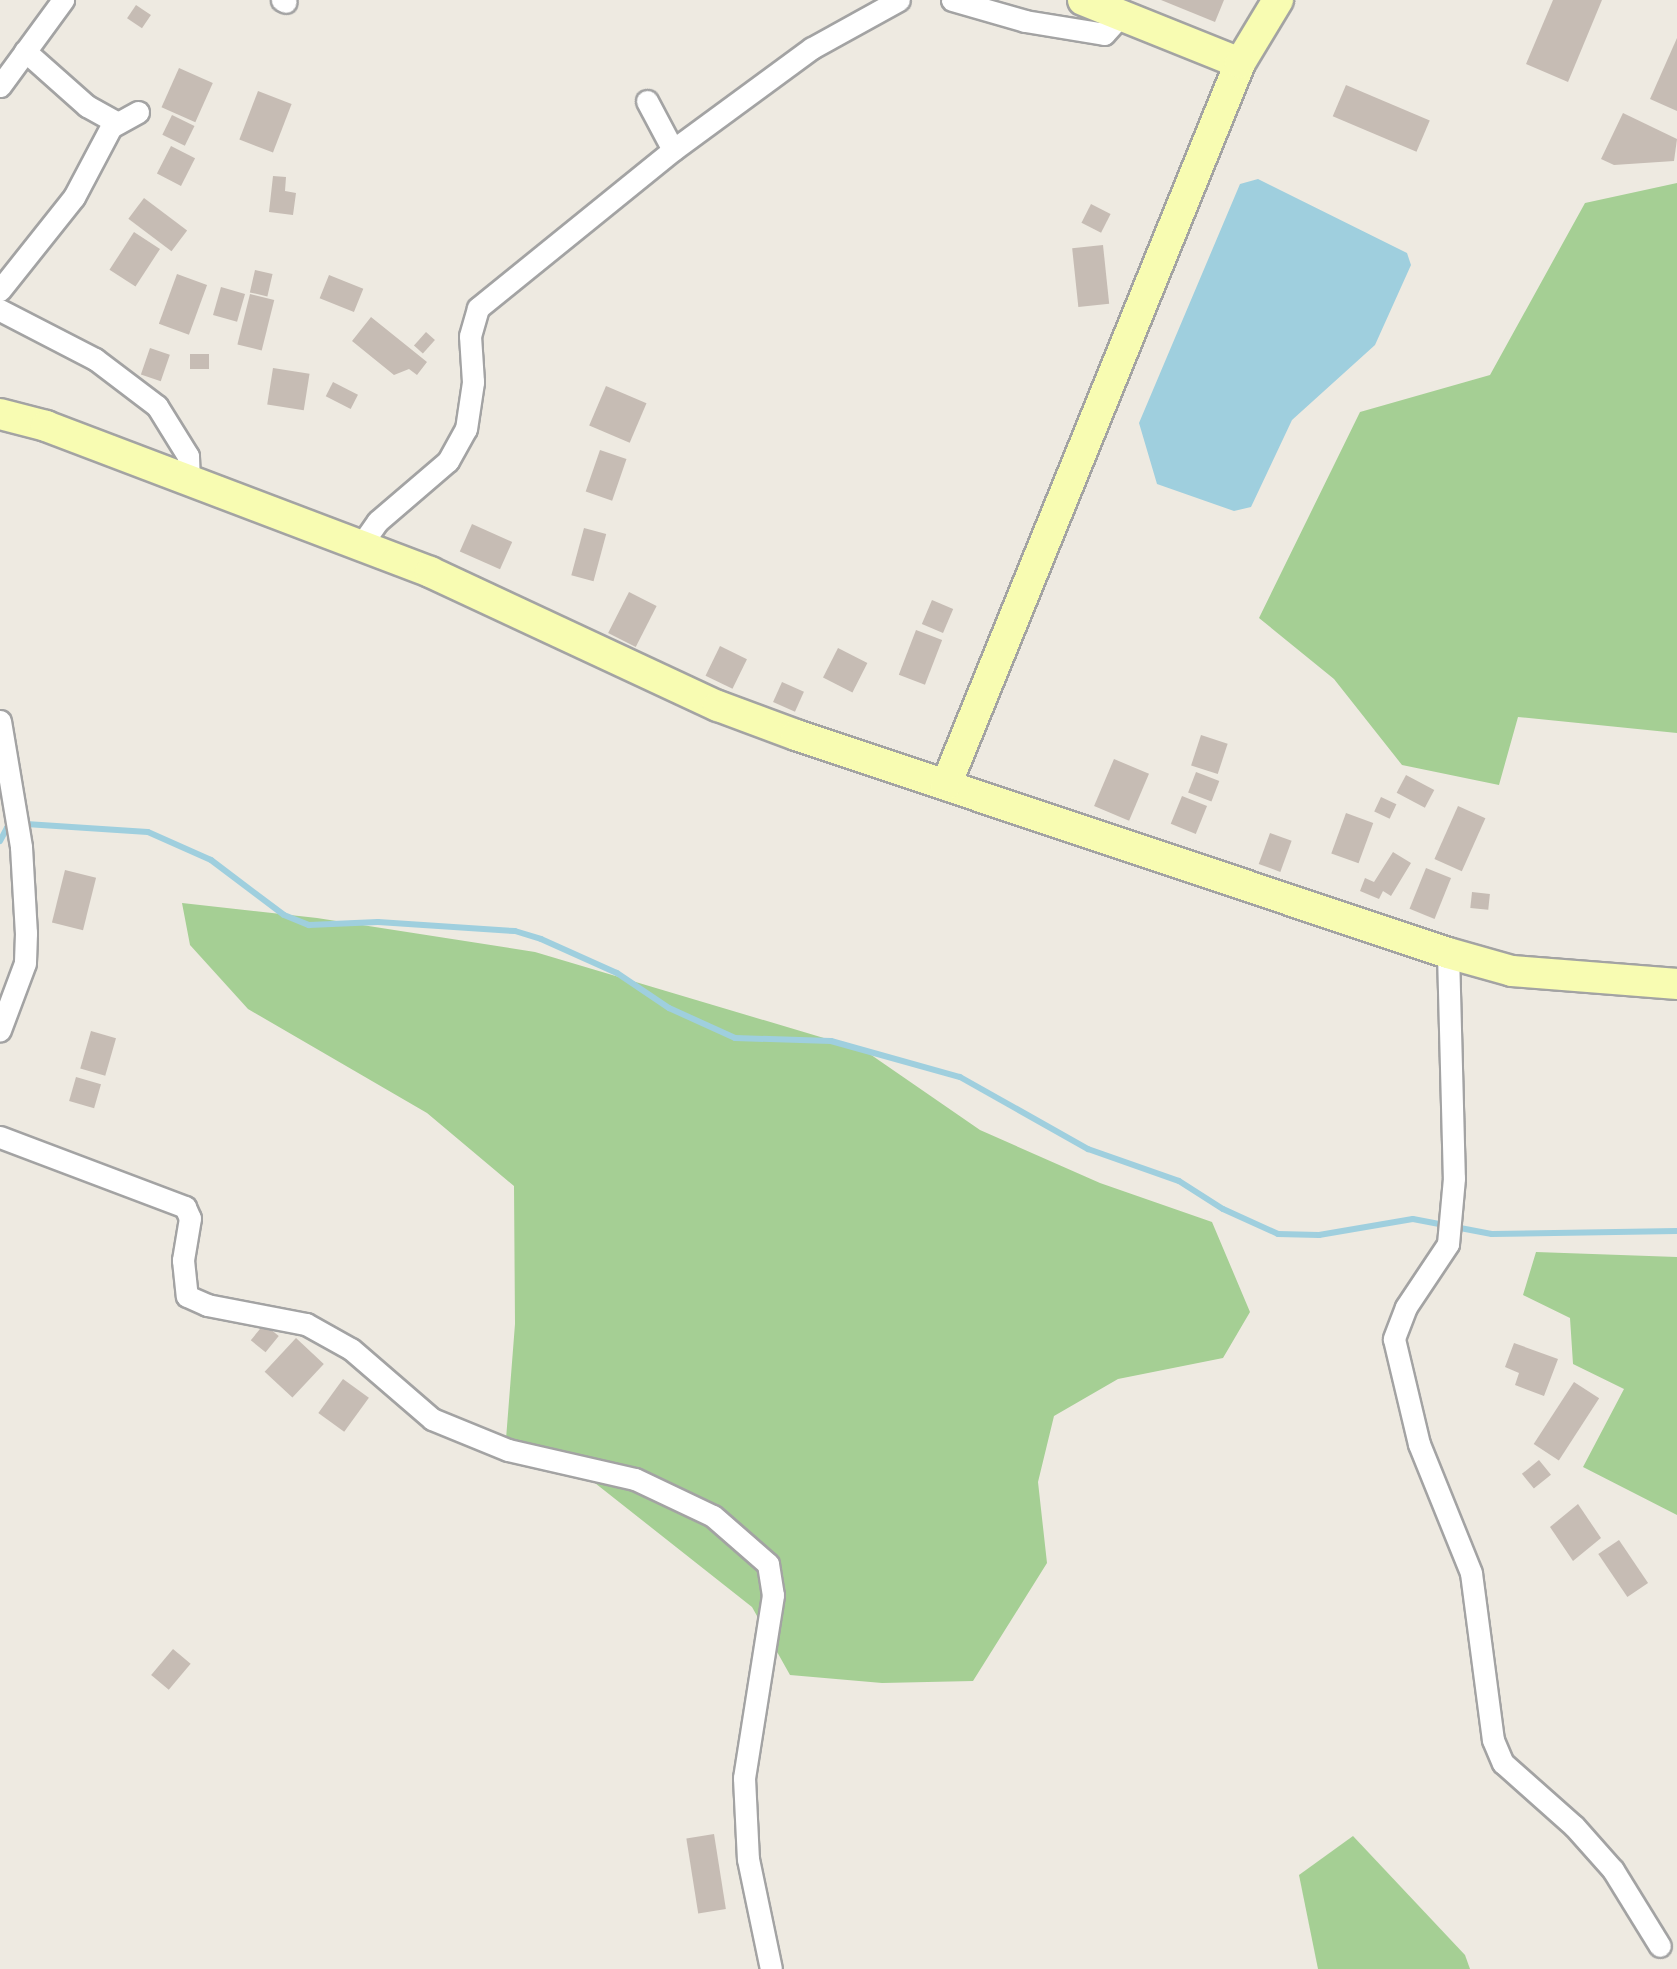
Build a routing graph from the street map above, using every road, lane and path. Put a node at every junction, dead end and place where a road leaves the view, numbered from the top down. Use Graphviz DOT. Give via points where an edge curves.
graph roads {
  1 [pos="63,0"];
  2 [pos="899,0"];
  3 [pos="952,0"];
  4 [pos="1083,0"];
  5 [pos="1278,0"];
  6 [pos="1120,16"];
  7 [pos="25,51"];
  8 [pos="1240,63"];
  9 [pos="0,86"];
  10 [pos="647,101"];
  11 [pos="138,112"];
  12 [pos="116,122"];
  13 [pos="673,149"];
  14 [pos="0,290"];
  15 [pos="0,310"];
  16 [pos="0,414"];
  17 [pos="189,481"];
  18 [pos="361,545"];
  19 [pos="0,721"];
  20 [pos="946,785"];
  21 [pos="1447,953"];
  22 [pos="1677,985"];
  23 [pos="0,1030"];
  24 [pos="0,1137"];
  25 [pos="1660,1946"];
  26 [pos="771,1969"];
  1 -- 7 [label="street"];
  2 -- 13 [label="street" via="812,48"];
  3 -- 6 [label="street" via="1025,21 1104,34"];
  4 -- 6 [label="street"];
  5 -- 8 [label="street"];
  6 -- 8 [label="street"];
  7 -- 9 [label="street"];
  7 -- 12 [label="street" via="87,106"];
  8 -- 20 [label="street"];
  10 -- 13 [label="street"];
  11 -- 12 [label="street"];
  12 -- 14 [label="street" via="74,197"];
  13 -- 18 [label="street" via="478,308 470,336 472,382 466,429 448,461 378,521"];
  15 -- 17 [label="street" via="95,359 157,406 188,457"];
  16 -- 17 [label="street"];
  17 -- 18 [label="street"];
  18 -- 20 [label="street" via="718,706"];
  19 -- 23 [label="street" via="21,847 26,933 25,963"];
  20 -- 21 [label="street"];
  21 -- 22 [label="street" via="1512,971"];
  21 -- 25 [label="street" via="1454,1178 1448,1244 1406,1307 1394,1339 1419,1444 1474,1583 1503,1763 1574,1826 1613,1870"];
  24 -- 26 [label="street" via="185,1207 190,1218 183,1260 187,1296 207,1305 306,1324 351,1349 432,1419 508,1450 635,1479 713,1516 768,1564 772,1595 744,1778 748,1859"];
}
